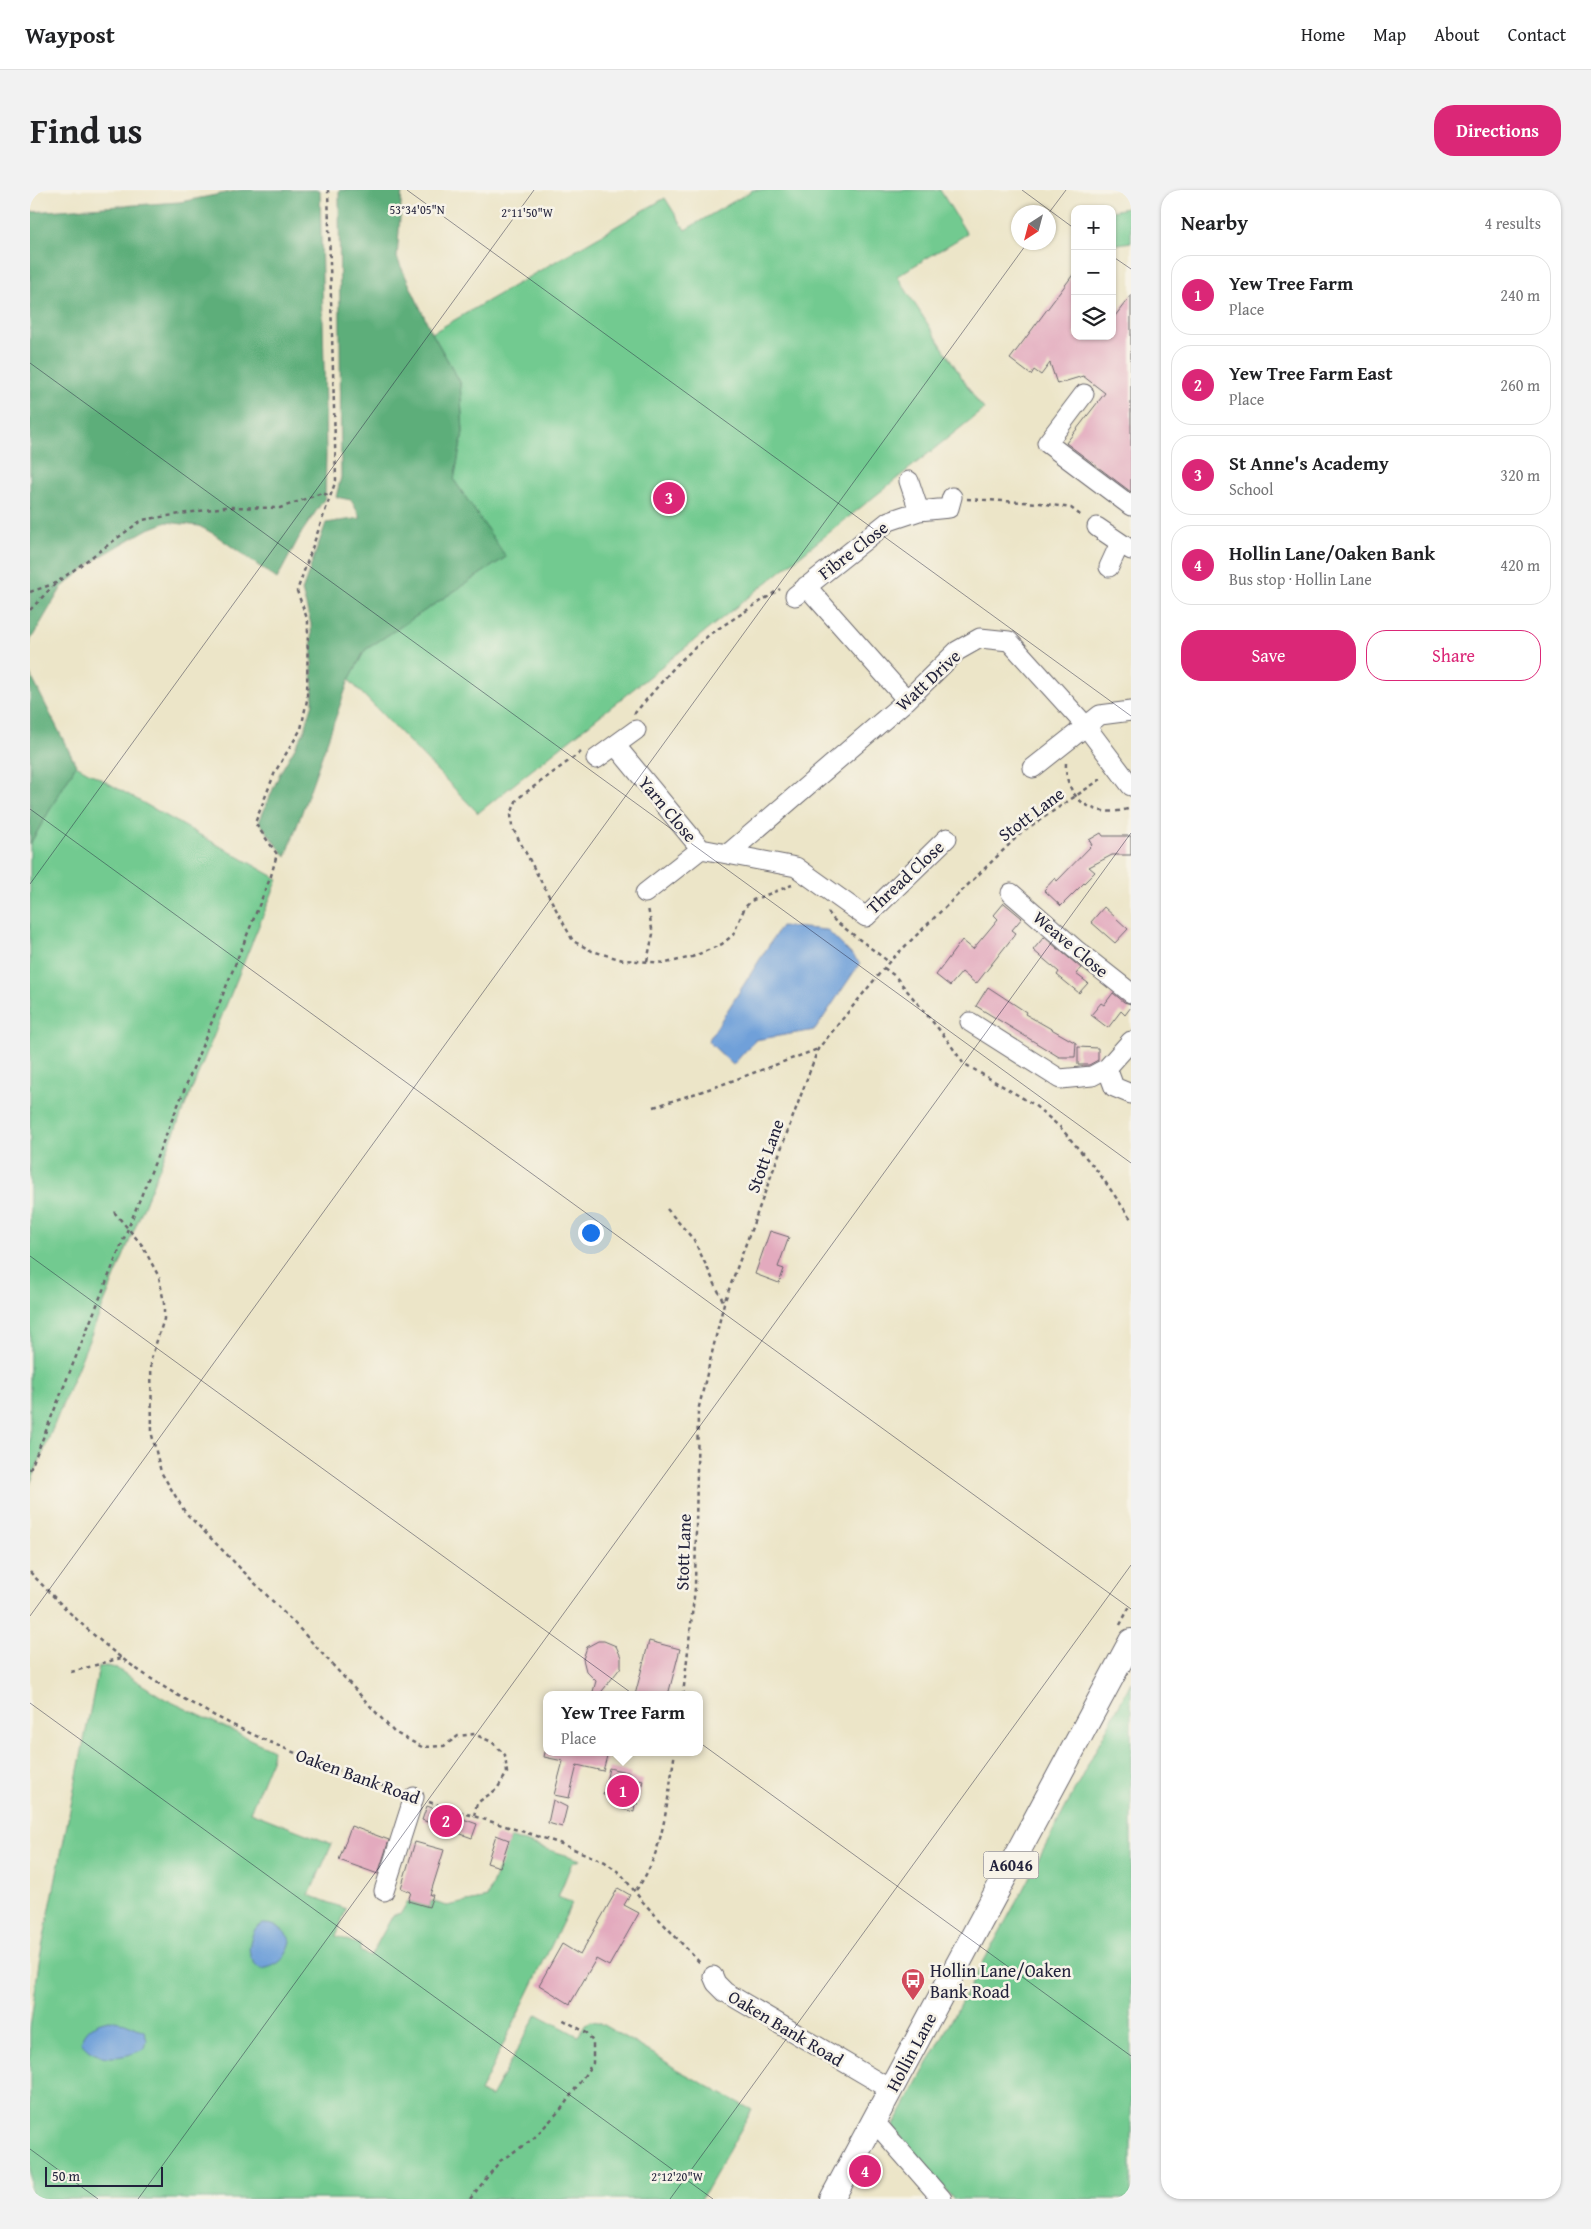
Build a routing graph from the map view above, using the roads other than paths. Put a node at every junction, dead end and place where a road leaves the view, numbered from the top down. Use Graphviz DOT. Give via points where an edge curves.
graph roads {
  1 [pos="1084,394"];
  2 [pos="909,481"];
  3 [pos="952,497"];
  4 [pos="1131,506"];
  5 [pos="919,511"];
  6 [pos="1097,527"];
  7 [pos="1126,547"];
  8 [pos="1109,567"];
  9 [pos="907,700"];
  10 [pos="1131,711"];
  11 [pos="1085,725"];
  12 [pos="636,730"];
  13 [pos="616,746"];
  14 [pos="596,759"];
  15 [pos="1033,768"];
  16 [pos="1131,786"];
  17 [pos="947,838"];
  18 [pos="701,849"];
  19 [pos="729,853"];
  20 [pos="645,893"];
  21 [pos="1011,893"];
  22 [pos="1131,993"];
  23 [pos="970,1022"];
  24 [pos="1131,1041"];
  25 [pos="1107,1068"];
  26 [pos="1131,1094"];
  27 [pos="1131,1641"];
  28 [pos="414,1797"];
  29 [pos="384,1890"];
  30 [pos="713,1976"];
  31 [pos="890,2089"];
  32 [pos="874,2121"];
  33 [pos="832,2199"];
  34 [pos="942,2199"];
  1 -- 4 [label="street" via="1047,443"];
  2 -- 5 [label="street"];
  3 -- 5 [label="street, Fibre Close" via="950,508"];
  5 -- 9 [label="street, Fibre Close" via="889,520 801,591"];
  6 -- 7 [label="street"];
  7 -- 8 [label="street"];
  9 -- 11 [label="street, Watt Drive" via="957,651 980,638 1008,641"];
  9 -- 19 [label="street, Watt Drive"];
  10 -- 11 [label="street" via="1100,715"];
  11 -- 15 [label="street"];
  11 -- 16 [label="street, Watt Drive"];
  12 -- 13 [label="street"];
  13 -- 14 [label="street"];
  13 -- 18 [label="street, Yarn Close"];
  17 -- 19 [label="street, Thread Close" via="866,917 796,866"];
  18 -- 19 [label="street, Yarn Close"];
  18 -- 20 [label="street"];
  21 -- 22 [label="street, Weave Close"];
  23 -- 25 [label="street" via="1001,1052 1060,1079 1092,1076"];
  24 -- 25 [label="street"];
  25 -- 26 [label="street" via="1114,1087"];
  27 -- 31 [label="main road, Hollin Lane / A6046"];
  28 -- 29 [label="street"];
  30 -- 31 [label="street, Oaken Bank Road" via="724,1992"];
  31 -- 32 [label="main road, Hollin Lane / A6046"];
  32 -- 33 [label="main road, Hollin Lane / A6046"];
  32 -- 34 [label="street"];
}
